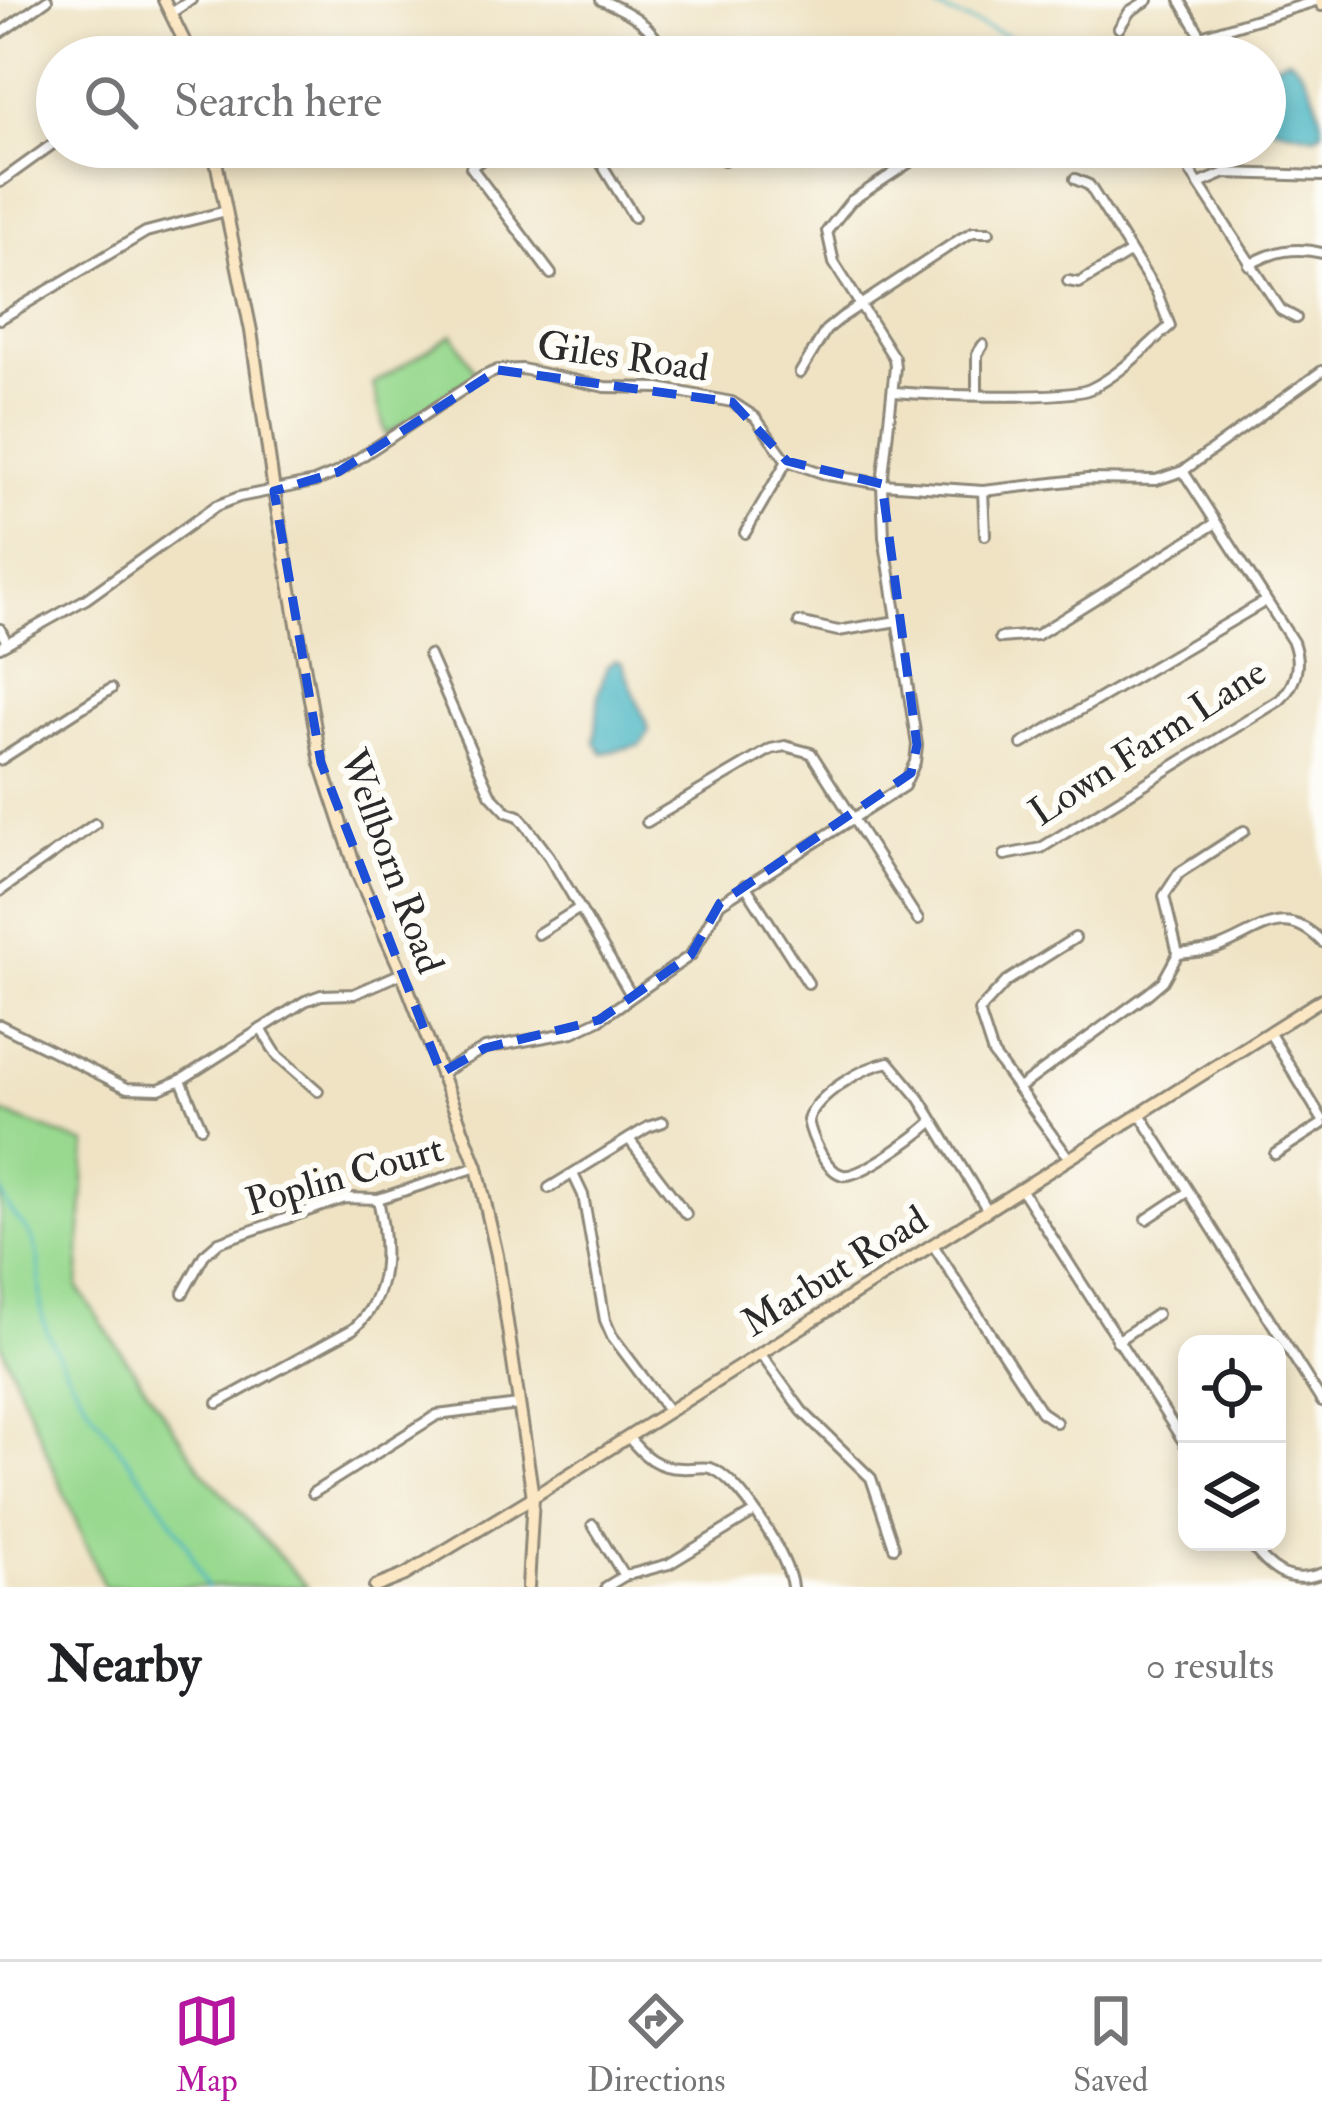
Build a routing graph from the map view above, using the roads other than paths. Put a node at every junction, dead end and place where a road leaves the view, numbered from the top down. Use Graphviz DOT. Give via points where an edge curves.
graph roads {
  1 [pos="47,0"];
  2 [pos="164,0"];
  3 [pos="191,0"];
  4 [pos="602,0"];
  5 [pos="1148,0"];
  6 [pos="1180,0"];
  7 [pos="1321,2"];
  8 [pos="171,13"];
  9 [pos="1119,28"];
  10 [pos="0,33"];
  11 [pos="182,36"];
  12 [pos="657,36"];
  13 [pos="36,156"];
  14 [pos="218,168"];
  15 [pos="472,168"];
  16 [pos="604,168"];
  17 [pos="901,168"];
  18 [pos="1188,168"];
  19 [pos="1322,176"];
  20 [pos="1075,179"];
  21 [pos="0,182"];
  22 [pos="1198,184"];
  23 [pos="227,211"];
  24 [pos="634,218"];
  25 [pos="989,232"];
  26 [pos="1131,252"];
  27 [pos="1322,253"];
  28 [pos="1250,265"];
  29 [pos="551,274"];
  30 [pos="1068,281"];
  31 [pos="860,304"];
  32 [pos="1296,318"];
  33 [pos="0,319"];
  34 [pos="983,345"];
  35 [pos="1322,370"];
  36 [pos="800,373"];
  37 [pos="895,392"];
  38 [pos="976,395"];
  39 [pos="787,461"];
  40 [pos="1183,471"];
  41 [pos="882,484"];
  42 [pos="274,491"];
  43 [pos="983,491"];
  44 [pos="1216,524"];
  45 [pos="745,533"];
  46 [pos="985,535"];
  47 [pos="1264,602"];
  48 [pos="897,620"];
  49 [pos="799,622"];
  50 [pos="0,629"];
  51 [pos="1000,638"];
  52 [pos="4,645"];
  53 [pos="429,655"];
  54 [pos="111,689"];
  55 [pos="1022,744"];
  56 [pos="0,760"];
  57 [pos="855,817"];
  58 [pos="647,822"];
  59 [pos="95,824"];
  60 [pos="1244,831"];
  61 [pos="1005,855"];
  62 [pos="745,885"];
  63 [pos="0,891"];
  64 [pos="578,909"];
  65 [pos="919,920"];
  66 [pos="538,934"];
  67 [pos="1075,938"];
  68 [pos="1322,942"];
  69 [pos="1178,954"];
  70 [pos="402,973"];
  71 [pos="808,983"];
  72 [pos="631,995"];
  73 [pos="1322,999"];
  74 [pos="0,1025"];
  75 [pos="261,1029"];
  76 [pos="1269,1032"];
  77 [pos="440,1073"];
  78 [pos="181,1080"];
  79 [pos="1019,1088"];
  80 [pos="318,1090"];
  81 [pos="1140,1114"];
  82 [pos="1322,1121"];
  83 [pos="663,1122"];
  84 [pos="932,1122"];
  85 [pos="201,1127"];
  86 [pos="629,1139"];
  87 [pos="1275,1154"];
  88 [pos="1068,1157"];
  89 [pos="477,1167"];
  90 [pos="573,1174"];
  91 [pos="549,1189"];
  92 [pos="1021,1189"];
  93 [pos="1188,1192"];
  94 [pos="378,1199"];
  95 [pos="987,1209"];
  96 [pos="686,1214"];
  97 [pos="1147,1219"];
  98 [pos="932,1244"];
  99 [pos="183,1293"];
  100 [pos="1157,1313"];
  101 [pos="1117,1341"];
  102 [pos="1287,1346"];
  103 [pos="760,1353"];
  104 [pos="1322,1402"];
  105 [pos="218,1403"];
  106 [pos="519,1405"];
  107 [pos="667,1409"];
  108 [pos="1056,1422"];
  109 [pos="627,1436"];
  110 [pos="1184,1443"];
  111 [pos="313,1493"];
  112 [pos="533,1497"];
  113 [pos="514,1509"];
  114 [pos="753,1514"];
  115 [pos="533,1524"];
  116 [pos="593,1525"];
  117 [pos="895,1546"];
  118 [pos="1256,1551"];
  119 [pos="1322,1573"];
  120 [pos="625,1576"];
  121 [pos="375,1587"];
  122 [pos="528,1587"];
  123 [pos="606,1587"];
  124 [pos="792,1587"];
  1 -- 10 [label="street"];
  2 -- 8 [label="street"];
  3 -- 8 [label="street"];
  4 -- 12 [label="street"];
  5 -- 9 [label="street"];
  6 -- 7 [label="street" via="1202,36"];
  8 -- 11 [label="street"];
  13 -- 21 [label="street"];
  14 -- 23 [label="street, Wellborn Road"];
  15 -- 29 [label="street"];
  16 -- 24 [label="street"];
  17 -- 31 [label="street" via="851,201 826,231 833,263"];
  18 -- 22 [label="street"];
  19 -- 22 [label="street" via="1226,173"];
  20 -- 26 [label="street" via="1089,184"];
  22 -- 28 [label="street"];
  23 -- 33 [label="street" via="146,232"];
  23 -- 42 [label="street, Wellborn Road"];
  25 -- 31 [label="street" via="974,232"];
  26 -- 30 [label="street" via="1079,283"];
  26 -- 38 [label="street" via="1170,326 1149,350 1083,392"];
  27 -- 28 [label="street" via="1278,251"];
  28 -- 32 [label="street" via="1281,310"];
  31 -- 36 [label="street" via="826,330"];
  31 -- 37 [label="street" via="894,358"];
  34 -- 38 [label="street"];
  35 -- 40 [label="street"];
  37 -- 38 [label="street"];
  37 -- 41 [label="street"];
  39 -- 41 [label="street"];
  39 -- 42 [label="street, Giles Road" via="755,417 732,402 498,370 355,463"];
  39 -- 45 [label="street"];
  40 -- 43 [label="street" via="1156,480"];
  40 -- 44 [label="street, Lown Farm Lane"];
  41 -- 43 [label="street"];
  41 -- 48 [label="street"];
  42 -- 52 [label="street, Giles Road" via="216,506 70,609"];
  42 -- 70 [label="street, Wellborn Road" via="321,763"];
  43 -- 46 [label="street"];
  44 -- 47 [label="street, Lown Farm Lane"];
  44 -- 51 [label="street" via="1037,634"];
  47 -- 55 [label="street"];
  47 -- 61 [label="street, Lown Farm Lane" via="1297,652 1288,692 1041,848"];
  48 -- 49 [label="street" via="838,631"];
  48 -- 57 [label="street" via="916,761 904,786"];
  50 -- 52 [label="street"];
  53 -- 64 [label="street" via="490,794 550,856"];
  54 -- 56 [label="street"];
  57 -- 58 [label="street" via="811,753 785,746"];
  57 -- 62 [label="street"];
  57 -- 65 [label="street"];
  59 -- 63 [label="street"];
  60 -- 69 [label="street" via="1179,873 1164,896"];
  62 -- 71 [label="street"];
  62 -- 72 [label="street" via="710,916 692,955"];
  64 -- 66 [label="street"];
  64 -- 72 [label="street"];
  67 -- 79 [label="street" via="1006,981 979,1011 993,1054"];
  68 -- 69 [label="street" via="1296,924 1266,923 1211,950"];
  69 -- 79 [label="street" via="1149,993"];
  70 -- 75 [label="street" via="353,994 305,1001"];
  70 -- 77 [label="street, Wellborn Road"];
  72 -- 77 [label="street" via="573,1032 485,1048"];
  73 -- 76 [label="street, Marbut Road"];
  74 -- 78 [label="street" via="127,1088"];
  75 -- 78 [label="street"];
  75 -- 80 [label="street"];
  76 -- 81 [label="street, Marbut Road"];
  76 -- 82 [label="street"];
  77 -- 89 [label="street, Wellborn Road"];
  78 -- 85 [label="street"];
  79 -- 88 [label="street"];
  81 -- 88 [label="street, Marbut Road"];
  81 -- 93 [label="street"];
  82 -- 87 [label="street"];
  83 -- 86 [label="street"];
  84 -- 84 [label="street" via="889,1062 817,1102 808,1120 822,1154 844,1175"];
  84 -- 95 [label="street"];
  86 -- 90 [label="street"];
  86 -- 96 [label="street"];
  88 -- 92 [label="street, Marbut Road"];
  89 -- 94 [label="street, Poplin Court"];
  89 -- 106 [label="street, Wellborn Road"];
  90 -- 91 [label="street"];
  90 -- 107 [label="street" via="584,1195 605,1320"];
  92 -- 95 [label="street, Marbut Road"];
  92 -- 101 [label="street"];
  93 -- 97 [label="street"];
  93 -- 102 [label="street"];
  94 -- 99 [label="street, Poplin Court" via="345,1198 219,1242"];
  94 -- 105 [label="street" via="385,1253 367,1317"];
  95 -- 98 [label="street, Marbut Road"];
  98 -- 103 [label="street, Marbut Road"];
  98 -- 108 [label="street" via="1041,1412"];
  100 -- 101 [label="street"];
  101 -- 110 [label="street"];
  102 -- 104 [label="street"];
  103 -- 107 [label="street, Marbut Road"];
  103 -- 117 [label="street" via="802,1411 872,1478"];
  106 -- 111 [label="street" via="436,1415"];
  106 -- 112 [label="street, Wellborn Road"];
  107 -- 109 [label="street, Marbut Road"];
  109 -- 112 [label="street, Marbut Road"];
  109 -- 114 [label="street" via="660,1466 725,1476"];
  112 -- 113 [label="street, Marbut Road"];
  112 -- 115 [label="street, Wellborn Road"];
  113 -- 115 [label="street"];
  113 -- 121 [label="street, Marbut Road"];
  114 -- 120 [label="street" via="669,1564"];
  114 -- 124 [label="street" via="783,1555"];
  115 -- 122 [label="street, Wellborn Road"];
  116 -- 120 [label="street"];
  118 -- 119 [label="street" via="1290,1580"];
  120 -- 123 [label="street"];
}
